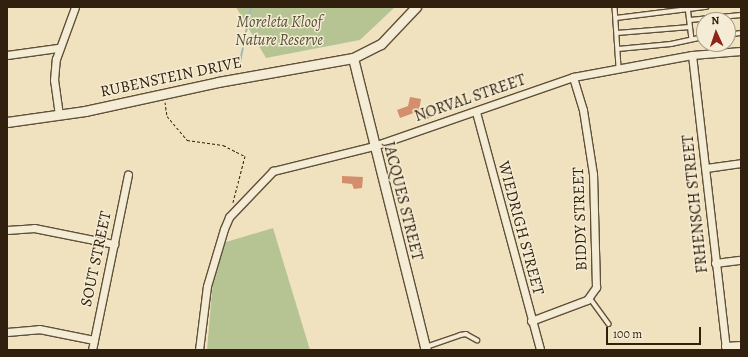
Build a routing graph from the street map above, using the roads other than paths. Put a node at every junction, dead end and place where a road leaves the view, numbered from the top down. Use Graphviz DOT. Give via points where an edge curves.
graph roads {
  1 [pos="75,7"];
  2 [pos="416,7"];
  3 [pos="615,7"];
  4 [pos="706,7"];
  5 [pos="688,9"];
  6 [pos="741,15"];
  7 [pos="616,18"];
  8 [pos="690,20"];
  9 [pos="690,27"];
  10 [pos="617,33"];
  11 [pos="692,38"];
  12 [pos="696,38"];
  13 [pos="58,48"];
  14 [pos="618,49"];
  15 [pos="741,51"];
  16 [pos="7,55"];
  17 [pos="692,55"];
  18 [pos="353,58"];
  19 [pos="619,67"];
  20 [pos="573,77"];
  21 [pos="476,112"];
  22 [pos="59,115"];
  23 [pos="7,122"];
  24 [pos="374,146"];
  25 [pos="741,163"];
  26 [pos="706,168"];
  27 [pos="128,175"];
  28 [pos="7,230"];
  29 [pos="114,244"];
  30 [pos="741,260"];
  31 [pos="715,262"];
  32 [pos="590,298"];
  33 [pos="531,321"];
  34 [pos="609,324"];
  35 [pos="7,332"];
  36 [pos="94,340"];
  37 [pos="477,340"];
  38 [pos="741,345"];
  39 [pos="725,348"];
  40 [pos="426,349"];
  41 [pos="92,350"];
  42 [pos="199,350"];
  43 [pos="540,350"];
  1 -- 13 [label="street"];
  2 -- 18 [label="street, RUBENSTEIN DRIVE" via="381,44"];
  3 -- 7 [label="lane"];
  4 -- 5 [label="lane"];
  5 -- 7 [label="lane"];
  5 -- 8 [label="lane"];
  6 -- 8 [label="lane"];
  7 -- 10 [label="lane"];
  8 -- 9 [label="lane"];
  9 -- 10 [label="lane"];
  9 -- 11 [label="lane"];
  10 -- 14 [label="lane"];
  11 -- 12 [label="lane"];
  11 -- 14 [label="lane" via="671,44"];
  13 -- 16 [label="street"];
  13 -- 22 [label="street" via="54,80"];
  14 -- 19 [label="lane"];
  15 -- 17 [label="street, NORVAL STREET"];
  17 -- 19 [label="street, NORVAL STREET"];
  17 -- 26 [label="street, FRHENSCH STREET"];
  18 -- 22 [label="street, RUBENSTEIN DRIVE"];
  18 -- 24 [label="street, JACQUES STREET"];
  19 -- 20 [label="street, NORVAL STREET"];
  20 -- 21 [label="street, NORVAL STREET"];
  20 -- 32 [label="street, BIDDY STREET" via="588,137 595,192 596,280"];
  21 -- 24 [label="street, NORVAL STREET"];
  21 -- 33 [label="street, WIEDRIGH STREET"];
  22 -- 23 [label="street, RUBENSTEIN DRIVE"];
  24 -- 40 [label="street, JACQUES STREET"];
  24 -- 42 [label="street, NORVAL STREET" via="278,168 229,217 206,286"];
  25 -- 26 [label="street"];
  26 -- 31 [label="street, FRHENSCH STREET"];
  27 -- 29 [label="street, SOUT STREET"];
  28 -- 29 [label="street" via="38,228"];
  29 -- 36 [label="street, SOUT STREET"];
  30 -- 31 [label="street"];
  31 -- 39 [label="street, FRHENSCH STREET"];
  32 -- 33 [label="street"];
  32 -- 34 [label="lane"];
  33 -- 43 [label="street, WIEDRIGH STREET"];
  35 -- 36 [label="street" via="39,329"];
  36 -- 41 [label="street, SOUT STREET"];
  37 -- 40 [label="lane" via="466,334 460,335"];
  38 -- 39 [label="street"];
}
